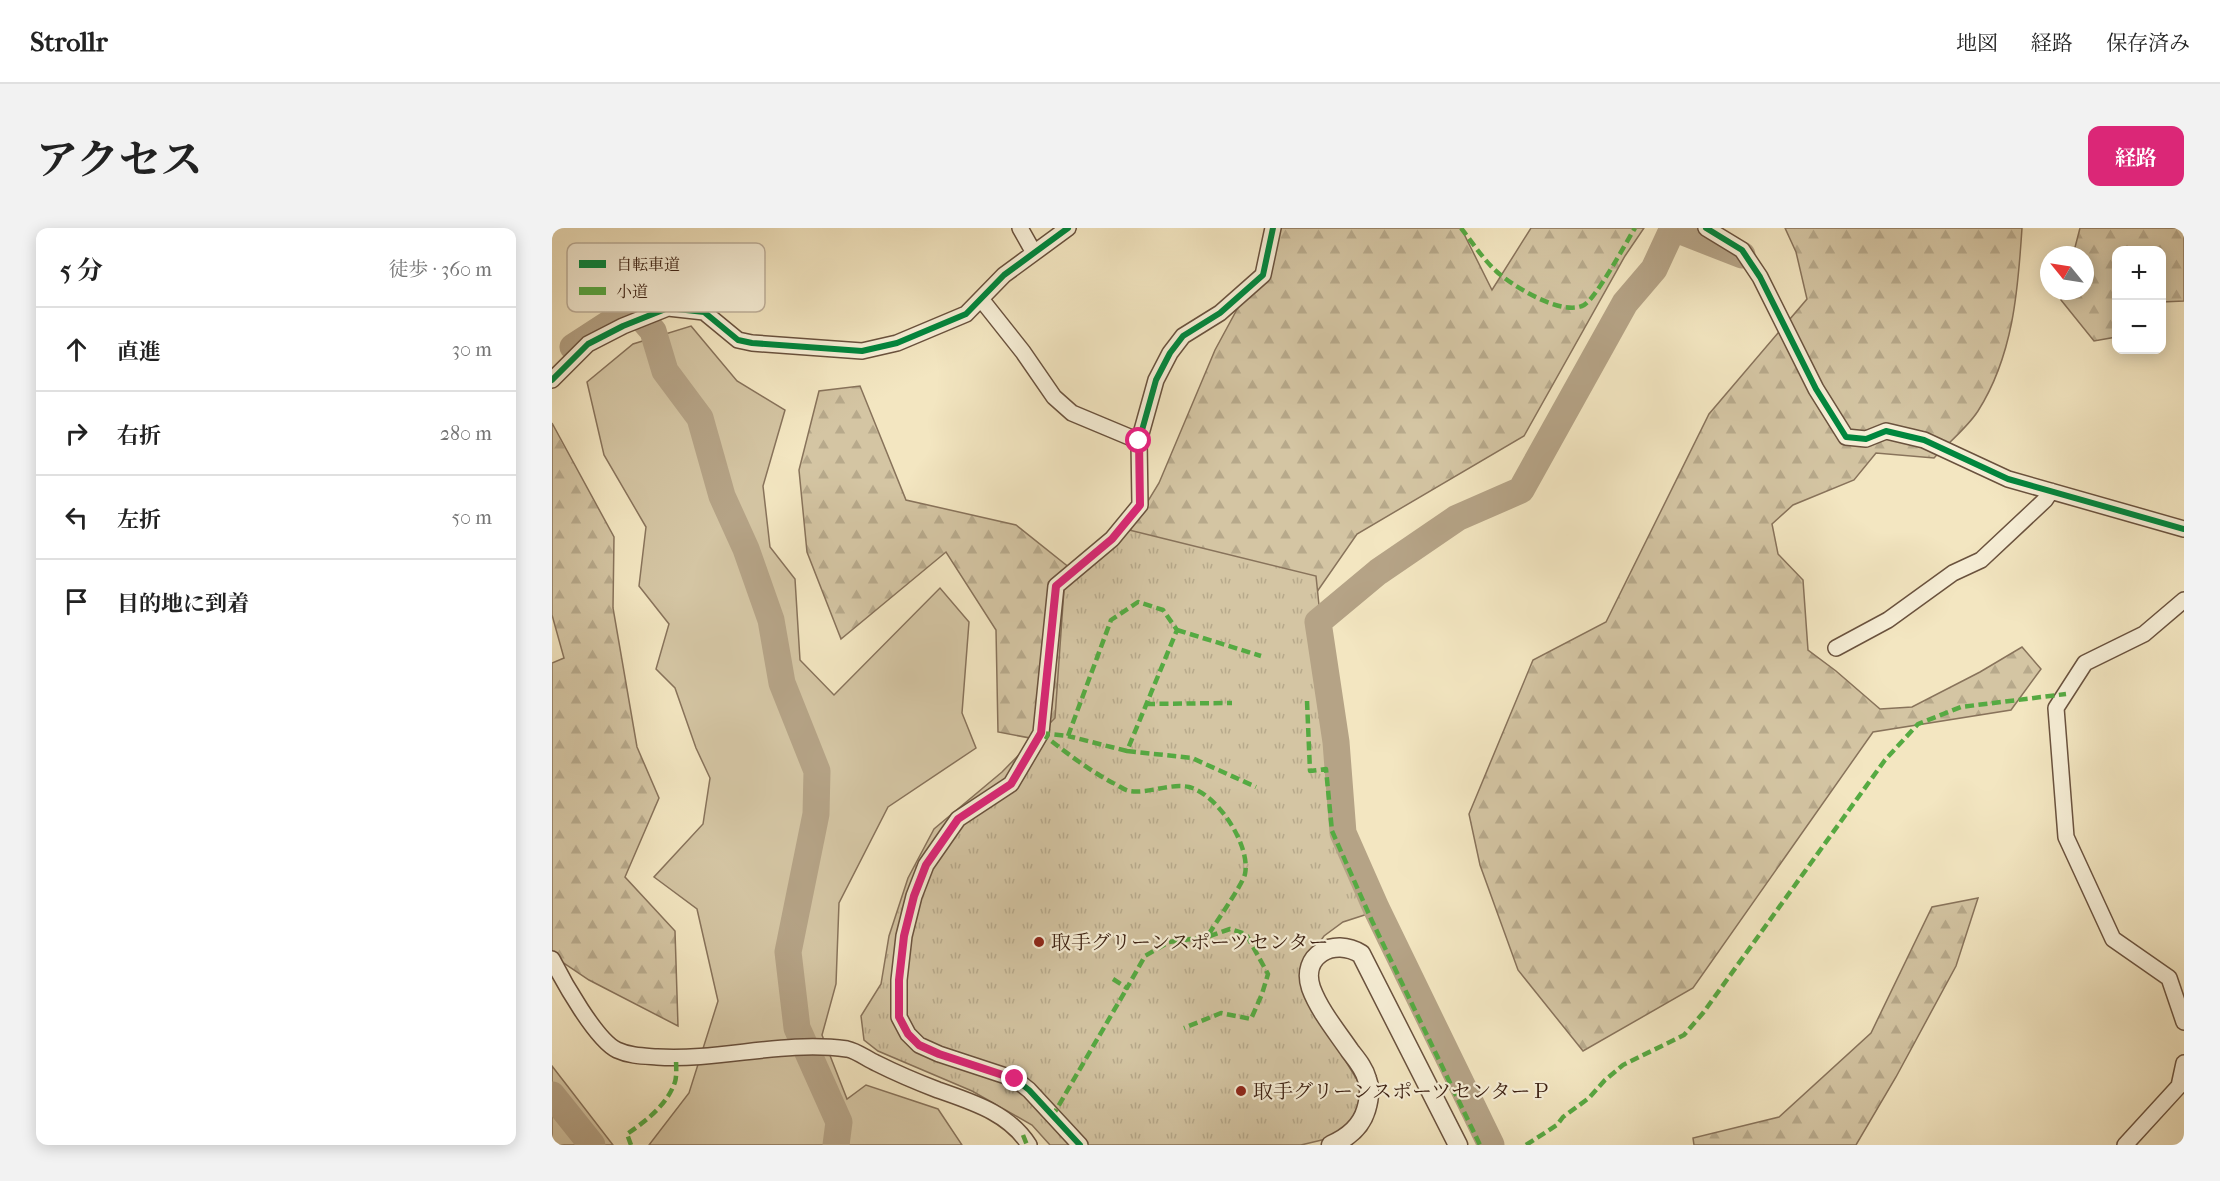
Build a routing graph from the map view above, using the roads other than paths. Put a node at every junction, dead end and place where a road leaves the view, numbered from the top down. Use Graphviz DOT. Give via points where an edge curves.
graph roads {
  1 [pos="1020,228"];
  2 [pos="1068,228"];
  3 [pos="1273,228"];
  4 [pos="1706,228"];
  5 [pos="1034,253"];
  6 [pos="981,299"];
  7 [pos="658,312"];
  8 [pos="704,312"];
  9 [pos="552,359"];
  10 [pos="567,367"];
  11 [pos="552,380"];
  12 [pos="1139,441"];
  13 [pos="2050,491"];
  14 [pos="2184,529"];
  15 [pos="2184,600"];
  16 [pos="1836,648"];
  17 [pos="552,959"];
  18 [pos="2184,1022"];
  19 [pos="2184,1063"];
  20 [pos="1029,1145"];
  21 [pos="1080,1145"];
  22 [pos="1331,1145"];
  23 [pos="1458,1145"];
  24 [pos="2125,1145"];
  1 -- 5 [label="street"];
  2 -- 5 [label="street"];
  3 -- 12 [label="street" via="1263,275 1220,313 1183,336 1170,353 1156,380"];
  4 -- 13 [label="street" via="1742,250 1846,437 1866,439 1886,431 1924,440 2008,479"];
  5 -- 6 [label="street" via="1004,275"];
  6 -- 8 [label="street" via="966,314 941,326 862,351 738,340"];
  6 -- 12 [label="street" via="1054,398 1072,413"];
  7 -- 10 [label="street" via="588,344"];
  9 -- 10 [label="street"];
  10 -- 11 [label="street"];
  12 -- 21 [label="street" via="1140,505 1112,539 1056,586 1041,733 1011,784 958,819 926,865 904,936 899,980 899,1017 919,1045 1015,1079"];
  13 -- 14 [label="street"];
  13 -- 16 [label="street" via="1981,560 1953,573 1888,620"];
  15 -- 18 [label="street" via="2144,634 2085,663 2056,708 2066,837 2113,939 2169,978"];
  17 -- 20 [label="street" via="601,1037 630,1055 676,1058 797,1047 849,1049 916,1082 1005,1118"];
  19 -- 24 [label="street" via="2179,1086"];
  22 -- 23 [label="street" via="1354,1131 1370,1098 1361,1066 1330,1022 1312,991 1308,975 1323,950 1335,946 1352,948 1361,954"];
}
